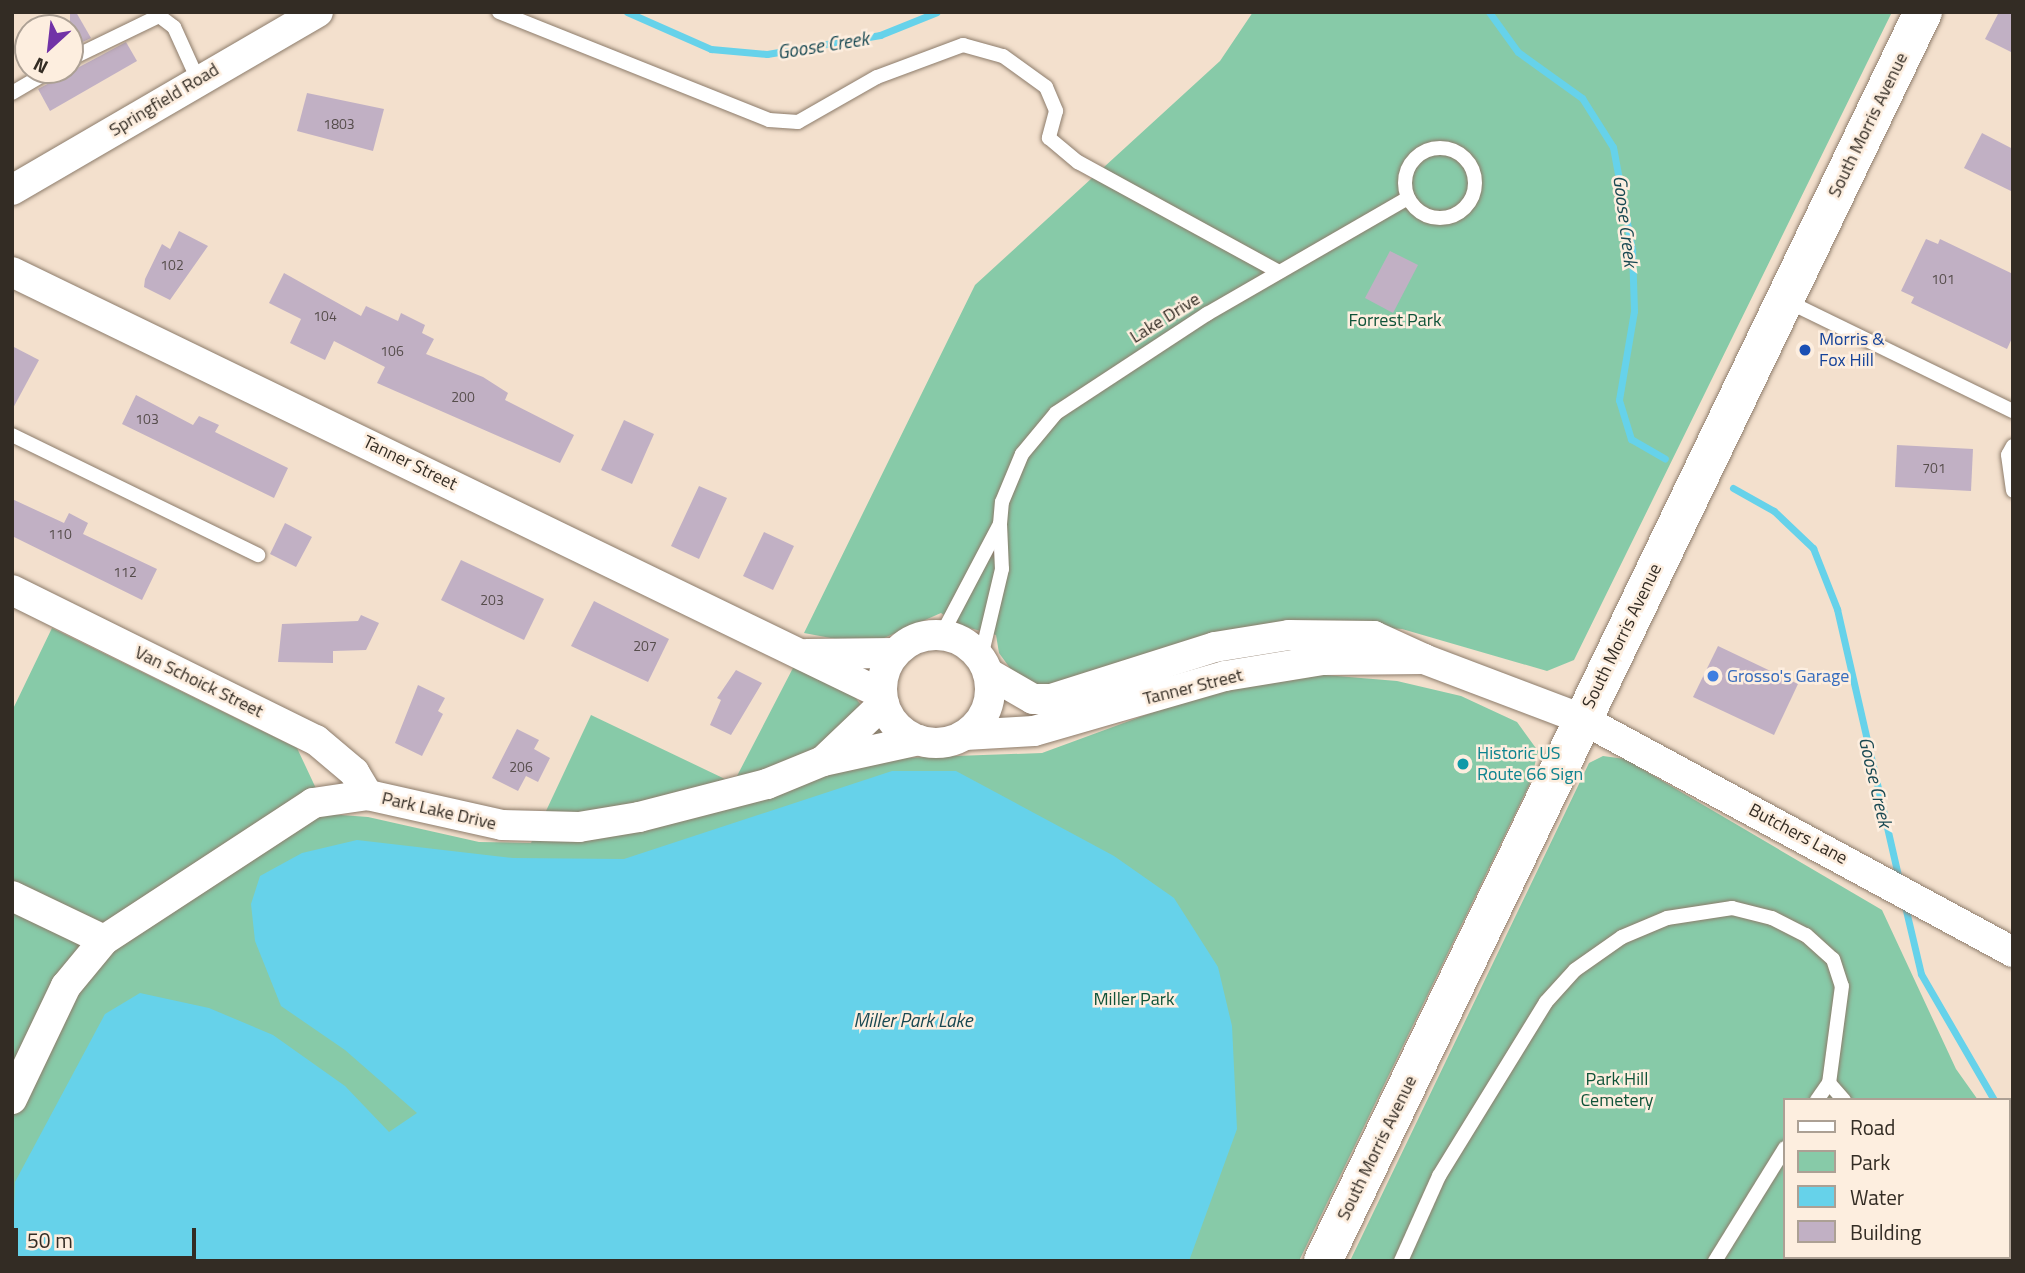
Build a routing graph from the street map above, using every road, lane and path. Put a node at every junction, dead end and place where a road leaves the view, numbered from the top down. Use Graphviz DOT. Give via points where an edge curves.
graph roads {
  1 [pos="318,12"];
  2 [pos="499,12"];
  3 [pos="1923,12"];
  4 [pos="157,14"];
  5 [pos="84,52"];
  6 [pos="198,80"];
  7 [pos="27,84"];
  8 [pos="12,93"];
  9 [pos="15,183"];
  10 [pos="1408,198"];
  11 [pos="12,272"];
  12 [pos="1279,272"];
  13 [pos="1784,300"];
  14 [pos="2013,411"];
  15 [pos="12,435"];
  16 [pos="2013,446"];
  17 [pos="2013,491"];
  18 [pos="1000,524"];
  19 [pos="258,555"];
  20 [pos="12,590"];
  21 [pos="942,634"];
  22 [pos="894,653"];
  23 [pos="807,654"];
  24 [pos="1424,659"];
  25 [pos="985,665"];
  26 [pos="883,699"];
  27 [pos="1582,719"];
  28 [pos="965,735"];
  29 [pos="919,740"];
  30 [pos="823,761"];
  31 [pos="368,795"];
  32 [pos="12,896"];
  33 [pos="104,940"];
  34 [pos="2013,952"];
  35 [pos="1829,1083"];
  36 [pos="1818,1098"];
  37 [pos="1842,1098"];
  38 [pos="12,1099"];
  39 [pos="1784,1150"];
  40 [pos="1323,1261"];
  41 [pos="1401,1261"];
  42 [pos="1715,1261"];
  1 -- 6 [label="street, Springfield Road"];
  2 -- 12 [label="lane" via="769,120 798,122 857,86 963,45 1003,55 1046,87 1056,111 1049,138 1078,162"];
  3 -- 13 [label="main road, South Morris Avenue"];
  4 -- 5 [label="lane"];
  4 -- 6 [label="lane" via="174,27"];
  6 -- 9 [label="street, Springfield Road"];
  7 -- 8 [label="lane"];
  10 -- 10 [label="lane" via="1425,215 1449,217 1469,203 1476,180 1473,168 1447,148 1425,150 1405,176"];
  10 -- 12 [label="lane, Lake Drive"];
  11 -- 23 [label="street, Tanner Street"];
  12 -- 18 [label="lane, Lake Drive" via="1056,413 1022,454 1002,502"];
  13 -- 14 [label="lane"];
  13 -- 27 [label="main road, South Morris Avenue"];
  15 -- 19 [label="lane"];
  16 -- 17 [label="lane" via="2008,455"];
  18 -- 21 [label="lane, Lake Drive"];
  18 -- 25 [label="lane, Lake Drive" via="1002,569"];
  20 -- 31 [label="street, Van Schoick Street" via="316,740 354,772"];
  21 -- 22 [label="street" via="916,639"];
  21 -- 25 [label="street" via="964,642"];
  22 -- 23 [label="street, Tanner Street"];
  22 -- 26 [label="street"];
  23 -- 26 [label="street, Tanner Street"];
  24 -- 25 [label="street, Tanner Street" via="1374,636 1289,635 1215,647 1051,699 1033,699"];
  24 -- 27 [label="street, Tanner Street"];
  24 -- 28 [label="street, Tanner Street" via="1323,660 1225,676 1034,731"];
  25 -- 28 [label="street" via="987,708"];
  26 -- 29 [label="street" via="897,726"];
  26 -- 30 [label="street, Park Lake Drive"];
  27 -- 34 [label="street, Butchers Lane"];
  27 -- 40 [label="main road, South Morris Avenue"];
  28 -- 29 [label="street" via="935,743"];
  29 -- 30 [label="street, Park Lake Drive"];
  30 -- 31 [label="street, Park Lake Drive" via="767,784 579,827 502,825"];
  31 -- 33 [label="street, Park Lake Drive" via="313,803 286,817"];
  32 -- 33 [label="street"];
  33 -- 38 [label="street, Park Lake Drive" via="56,1003"];
  35 -- 36 [label="lane"];
  35 -- 37 [label="lane"];
  35 -- 41 [label="lane" via="1842,986 1833,959 1806,936 1772,918 1732,908 1667,918 1622,937 1575,970 1546,1002 1439,1176"];
  39 -- 42 [label="lane"];
}
